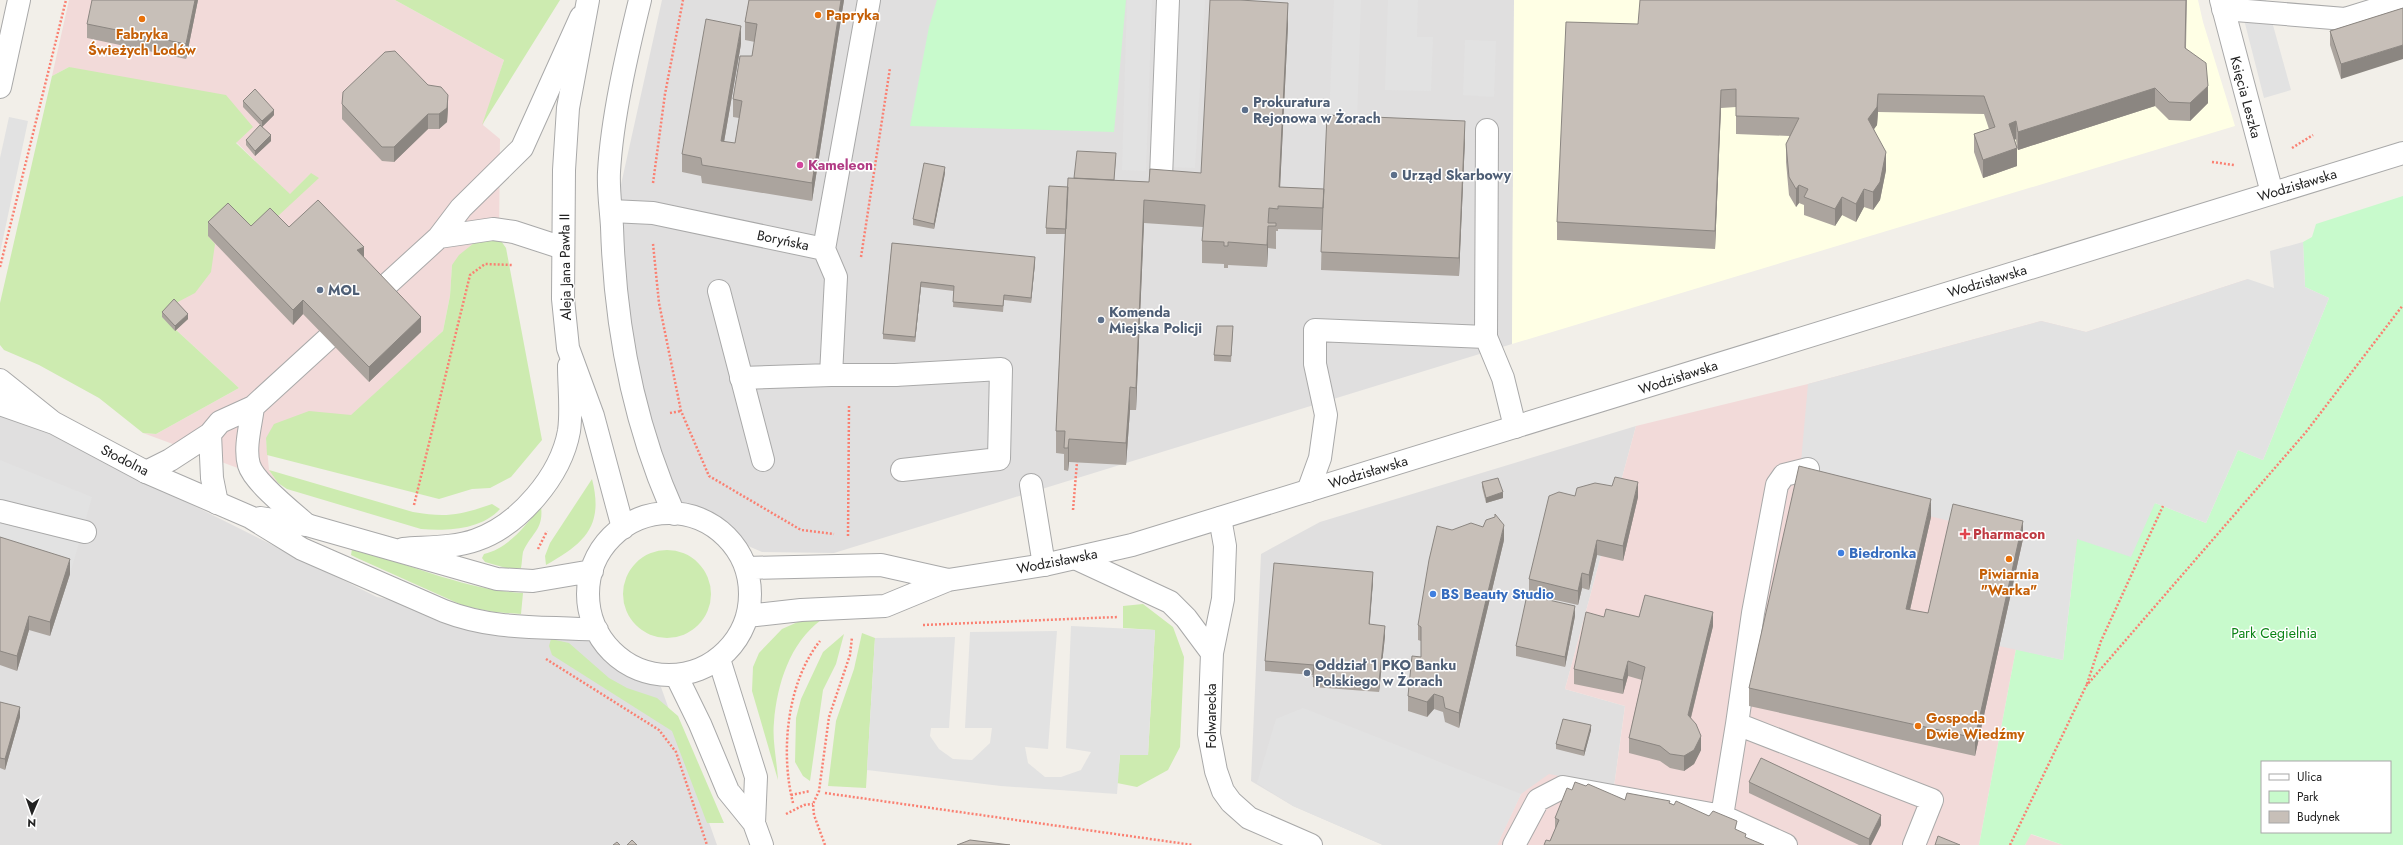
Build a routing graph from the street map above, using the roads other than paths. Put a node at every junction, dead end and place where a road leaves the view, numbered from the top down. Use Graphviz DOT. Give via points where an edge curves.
graph roads {
  1 [pos="19,0"];
  2 [pos="640,0"];
  3 [pos="869,0"];
  4 [pos="1168,0"];
  5 [pos="2403,1"];
  6 [pos="588,2"];
  7 [pos="2222,5"];
  8 [pos="0,87"];
  9 [pos="1487,130"];
  10 [pos="2403,153"];
  11 [pos="1161,177"];
  12 [pos="2272,193"];
  13 [pos="611,211"];
  14 [pos="439,237"];
  15 [pos="563,248"];
  16 [pos="824,249"];
  17 [pos="719,291"];
  18 [pos="1486,336"];
  19 [pos="568,348"];
  20 [pos="831,375"];
  21 [pos="742,378"];
  22 [pos="0,380"];
  23 [pos="0,404"];
  24 [pos="253,407"];
  25 [pos="54,423"];
  26 [pos="1515,427"];
  27 [pos="210,434"];
  28 [pos="762,460"];
  29 [pos="1808,469"];
  30 [pos="902,470"];
  31 [pos="146,472"];
  32 [pos="1031,485"];
  33 [pos="1308,491"];
  34 [pos="217,503"];
  35 [pos="0,511"];
  36 [pos="674,514"];
  37 [pos="250,517"];
  38 [pos="1220,518"];
  39 [pos="307,526"];
  40 [pos="623,528"];
  41 [pos="85,532"];
  42 [pos="392,551"];
  43 [pos="1075,558"];
  44 [pos="1044,565"];
  45 [pos="746,568"];
  46 [pos="592,571"];
  47 [pos="948,580"];
  48 [pos="747,616"];
  49 [pos="597,630"];
  50 [pos="1212,653"];
  51 [pos="719,658"];
  52 [pos="676,675"];
  53 [pos="1737,724"];
  54 [pos="1722,816"];
  55 [pos="754,823"];
  56 [pos="762,845"];
  57 [pos="1311,845"];
  58 [pos="1514,845"];
  59 [pos="1786,845"];
  60 [pos="1914,845"];
  1 -- 8 [label="street"];
  2 -- 13 [label="street" via="623,76 609,173"];
  3 -- 16 [label="street, Boryńska"];
  4 -- 11 [label="street"];
  5 -- 7 [label="street" via="2345,19"];
  6 -- 14 [label="street" via="522,148 461,208"];
  6 -- 15 [label="street, Aleja Jana Pawła II" via="568,108"];
  7 -- 12 [label="street, Księcia Leszka"];
  9 -- 18 [label="street"];
  10 -- 12 [label="street, Wodzisławska"];
  12 -- 26 [label="street, Wodzisławska"];
  13 -- 16 [label="street, Boryńska" via="653,213"];
  13 -- 36 [label="street" via="614,277 629,377 661,485"];
  14 -- 15 [label="street" via="493,229 514,232"];
  14 -- 24 [label="street"];
  15 -- 19 [label="street, Aleja Jana Pawła II" via="563,299"];
  16 -- 20 [label="street" via="836,277"];
  17 -- 21 [label="street"];
  18 -- 26 [label="street" via="1503,378"];
  18 -- 33 [label="street" via="1315,330 1315,364 1326,415 1320,458"];
  19 -- 40 [label="street, Aleja Jana Pawła II" via="593,416"];
  19 -- 42 [label="street" via="569,432 558,465 540,490 510,522 492,534 474,541"];
  20 -- 21 [label="street"];
  20 -- 30 [label="street" via="895,375 1001,369 999,459"];
  21 -- 28 [label="street"];
  22 -- 25 [label="street"];
  23 -- 25 [label="street, Stodolna"];
  24 -- 27 [label="street" via="220,422"];
  24 -- 39 [label="street" via="248,448 249,466 262,484"];
  25 -- 31 [label="street, Stodolna"];
  26 -- 33 [label="street, Wodzisławska"];
  27 -- 31 [label="street"];
  27 -- 34 [label="street" via="212,478"];
  29 -- 53 [label="street" via="1784,475 1777,485 1753,613"];
  31 -- 34 [label="street, Stodolna"];
  32 -- 44 [label="street"];
  33 -- 38 [label="street, Wodzisławska"];
  34 -- 37 [label="street, Stodolna"];
  35 -- 41 [label="street"];
  36 -- 40 [label="street" via="656,514 639,519"];
  36 -- 45 [label="street" via="705,521 718,530 740,554"];
  37 -- 39 [label="street"];
  37 -- 49 [label="street" via="302,549 467,620 505,626"];
  38 -- 43 [label="street, Wodzisławska" via="1132,545"];
  38 -- 50 [label="street, Folwarecka" via="1225,546 1223,599"];
  39 -- 42 [label="street"];
  40 -- 46 [label="street" via="604,547"];
  42 -- 46 [label="street" via="497,579 533,581"];
  43 -- 44 [label="street, Wodzisławska"];
  43 -- 50 [label="street" via="1170,602 1186,618"];
  44 -- 47 [label="street, Wodzisławska"];
  45 -- 47 [label="street, Wodzisławska" via="881,565"];
  45 -- 48 [label="street" via="751,592"];
  46 -- 49 [label="street" via="589,601"];
  47 -- 48 [label="street, Wodzisławska" via="885,606 801,610"];
  48 -- 51 [label="street" via="737,639"];
  49 -- 52 [label="street" via="616,656 630,664 644,671"];
  50 -- 57 [label="street, Folwarecka" via="1209,734 1211,753 1223,791 1249,818"];
  51 -- 52 [label="street" via="698,670"];
  51 -- 55 [label="street" via="756,777"];
  52 -- 55 [label="street" via="728,791"];
  53 -- 54 [label="street"];
  53 -- 60 [label="street" via="1932,800"];
  54 -- 58 [label="street" via="1563,787 1538,800"];
  54 -- 59 [label="street"];
  55 -- 56 [label="street"];
}
